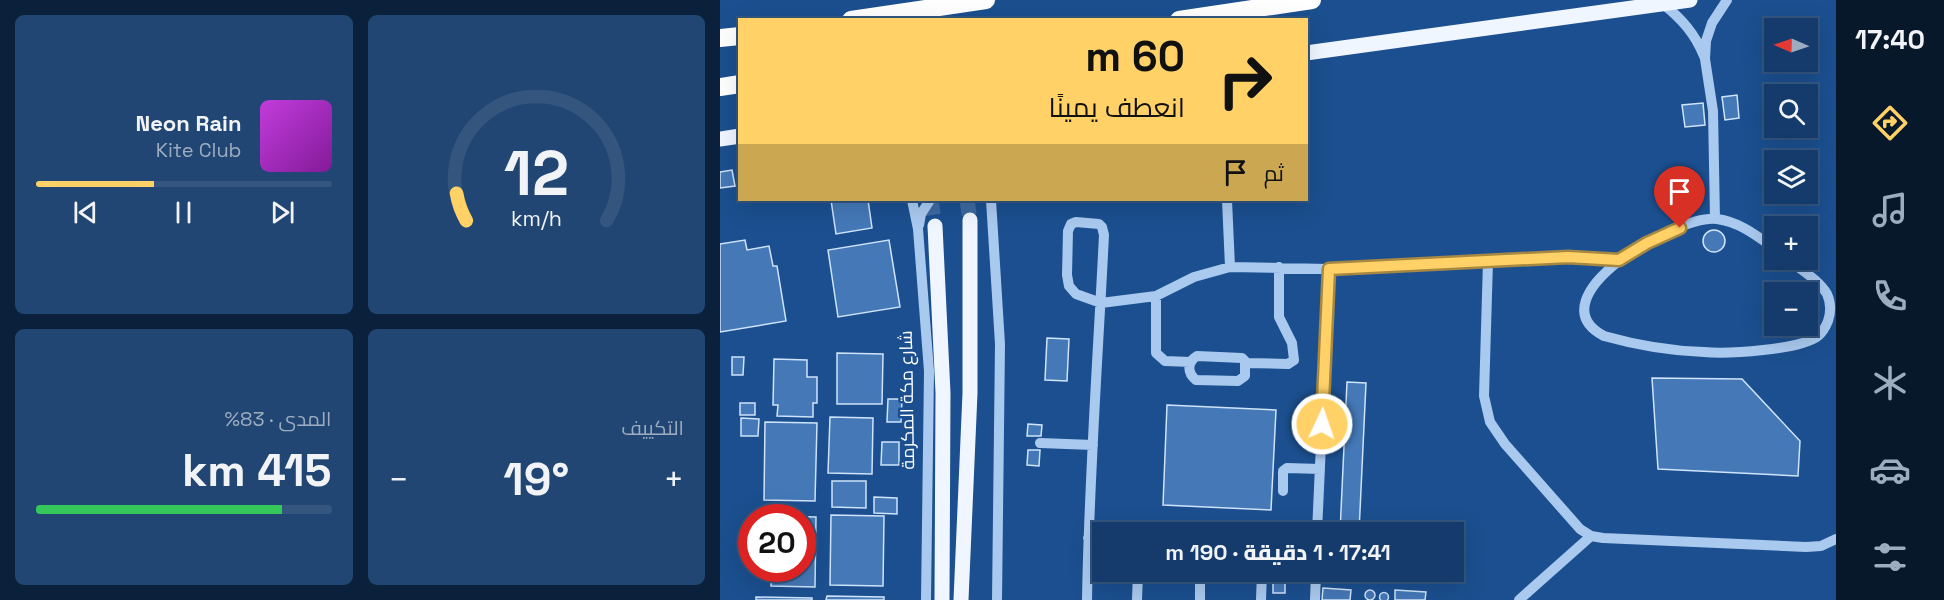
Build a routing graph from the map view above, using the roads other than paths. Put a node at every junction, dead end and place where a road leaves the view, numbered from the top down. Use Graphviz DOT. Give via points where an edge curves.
graph roads {
  1 [pos="986,0"];
  2 [pos="1312,0"];
  3 [pos="1690,0"];
  4 [pos="1727,0"];
  5 [pos="1663,4"];
  6 [pos="864,18"];
  7 [pos="1192,18"];
  8 [pos="738,36"];
  9 [pos="720,38"];
  10 [pos="1308,53"];
  11 [pos="1705,59"];
  12 [pos="738,84"];
  13 [pos="720,87"];
  14 [pos="738,136"];
  15 [pos="720,139"];
  16 [pos="912,201"];
  17 [pos="929,201"];
  18 [pos="1227,201"];
  19 [pos="991,204"];
  20 [pos="1715,219"];
  21 [pos="970,220"];
  22 [pos="935,226"];
  23 [pos="918,229"];
  24 [pos="1764,241"];
  25 [pos="1619,260"];
  26 [pos="1488,261"];
  27 [pos="1230,267"];
  28 [pos="1279,267"];
  29 [pos="1329,269"];
  30 [pos="1801,270"];
  31 [pos="1156,296"];
  32 [pos="1101,303"];
  33 [pos="1833,314"];
  34 [pos="1191,362"];
  35 [pos="1246,363"];
  36 [pos="1040,443"];
  37 [pos="1093,445"];
  38 [pos="1320,469"];
  39 [pos="1282,491"];
  40 [pos="1317,522"];
  41 [pos="1591,536"];
  42 [pos="1088,538"];
  43 [pos="1092,538"];
  44 [pos="1836,538"];
  45 [pos="1138,582"];
  46 [pos="1200,582"];
  47 [pos="1262,582"];
  48 [pos="1316,582"];
  49 [pos="926,600"];
  50 [pos="942,600"];
  51 [pos="961,600"];
  52 [pos="997,600"];
  53 [pos="1087,600"];
  54 [pos="1137,600"];
  55 [pos="1200,600"];
  56 [pos="1261,600"];
  57 [pos="1315,600"];
  58 [pos="1519,600"];
  1 -- 6 [label="highway"];
  2 -- 7 [label="highway"];
  3 -- 5 [label="main road"];
  4 -- 11 [label="street" via="1712,23"];
  5 -- 10 [label="main road"];
  5 -- 11 [label="street" via="1689,28"];
  8 -- 9 [label="highway"];
  11 -- 20 [label="street" via="1713,111"];
  12 -- 13 [label="highway"];
  14 -- 15 [label="main road"];
  16 -- 23 [label="street, شارع مكة المكرمة"];
  17 -- 23 [label="street"];
  18 -- 27 [label="street"];
  19 -- 52 [label="street" via="1000,344"];
  20 -- 24 [label="street" via="1734,223"];
  20 -- 25 [label="street" via="1671,231"];
  21 -- 51 [label="main road" via="970,393"];
  22 -- 50 [label="main road, شارع مكة المكرمة" via="943,393"];
  23 -- 49 [label="street, شارع مكة المكرمة" via="929,371"];
  25 -- 26 [label="street" via="1585,256"];
  25 -- 33 [label="street" via="1599,280 1585,303 1586,317 1593,328 1611,338 1706,352 1781,347 1818,336"];
  26 -- 29 [label="street"];
  26 -- 41 [label="street" via="1484,396 1490,422 1500,439 1576,525"];
  27 -- 28 [label="street"];
  27 -- 31 [label="street" via="1206,272"];
  28 -- 29 [label="street"];
  28 -- 35 [label="street" via="1279,317 1292,343 1294,360"];
  29 -- 38 [label="street"];
  30 -- 33 [label="street" via="1826,293"];
  31 -- 32 [label="street"];
  31 -- 34 [label="street" via="1156,353 1165,361"];
  32 -- 32 [label="street" via="1104,231 1099,224 1073,223 1068,227 1067,281 1076,294"];
  32 -- 37 [label="street"];
  34 -- 35 [label="street" via="1197,356 1242,358"];
  34 -- 35 [label="street" via="1189,370 1196,380 1241,380"];
  36 -- 37 [label="street"];
  37 -- 42 [label="street"];
  38 -- 39 [label="street" via="1287,468"];
  38 -- 40 [label="street"];
  41 -- 44 [label="street" via="1806,547 1821,546"];
  41 -- 58 [label="street"];
  42 -- 43 [label="street"];
  42 -- 53 [label="street"];
  45 -- 54 [label="street"];
  46 -- 55 [label="street"];
  47 -- 56 [label="street"];
  48 -- 57 [label="street"];
}
